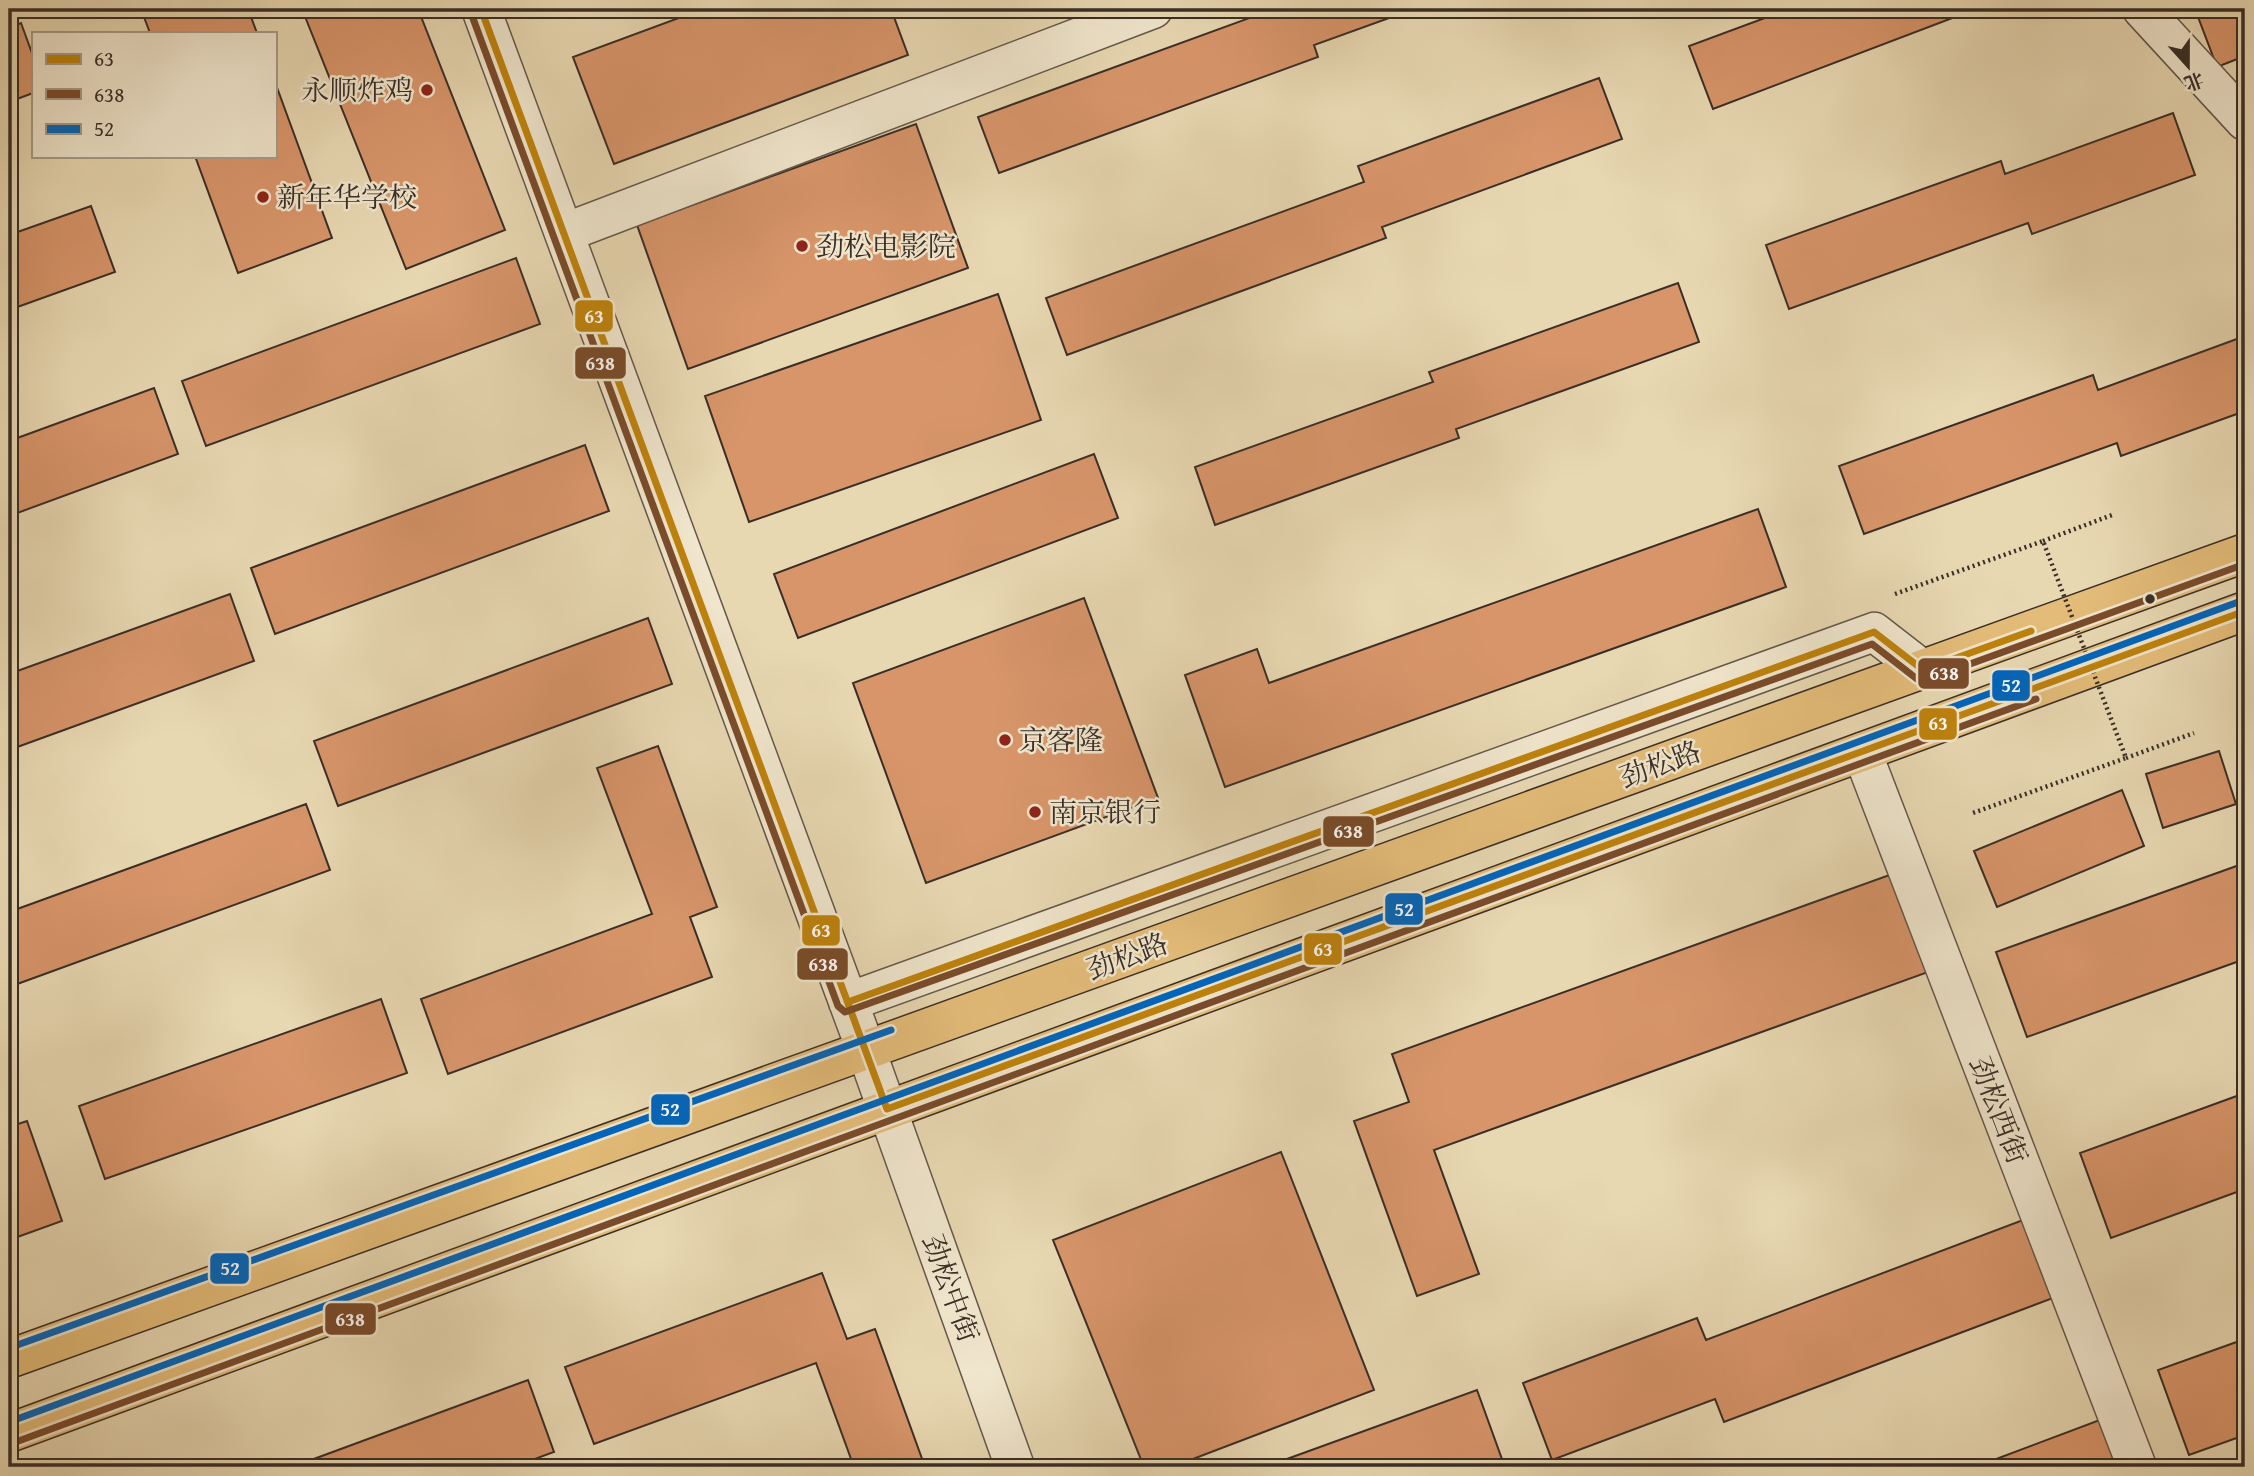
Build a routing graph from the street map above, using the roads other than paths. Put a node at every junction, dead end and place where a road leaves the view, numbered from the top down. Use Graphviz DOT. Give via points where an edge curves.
graph roads {
  1 [pos="481,9"];
  2 [pos="1153,9"];
  3 [pos="2142,9"];
  4 [pos="2245,121"];
  5 [pos="564,233"];
  6 [pos="2245,553"];
  7 [pos="2245,611"];
  8 [pos="1923,670"];
  9 [pos="1862,752"];
  10 [pos="848,1002"];
  11 [pos="866,1050"];
  12 [pos="887,1109"];
  13 [pos="9,1359"];
  14 [pos="9,1433"];
  15 [pos="1015,1467"];
  16 [pos="2137,1467"];
  1 -- 5 [label="street, 劲松中街"];
  2 -- 5 [label="street"];
  3 -- 4 [label="street"];
  5 -- 10 [label="street, 劲松中街"];
  6 -- 8 [label="main road, 劲松路"];
  7 -- 9 [label="main road, 劲松路"];
  8 -- 10 [label="street" via="1874,632"];
  8 -- 11 [label="main road, 劲松路"];
  9 -- 12 [label="main road, 劲松路"];
  9 -- 16 [label="street, 劲松西街"];
  10 -- 11 [label="street, 劲松中街"];
  11 -- 12 [label="street, 劲松中街"];
  11 -- 13 [label="main road, 劲松路"];
  12 -- 14 [label="main road, 劲松路"];
  12 -- 15 [label="street, 劲松中街"];
}
